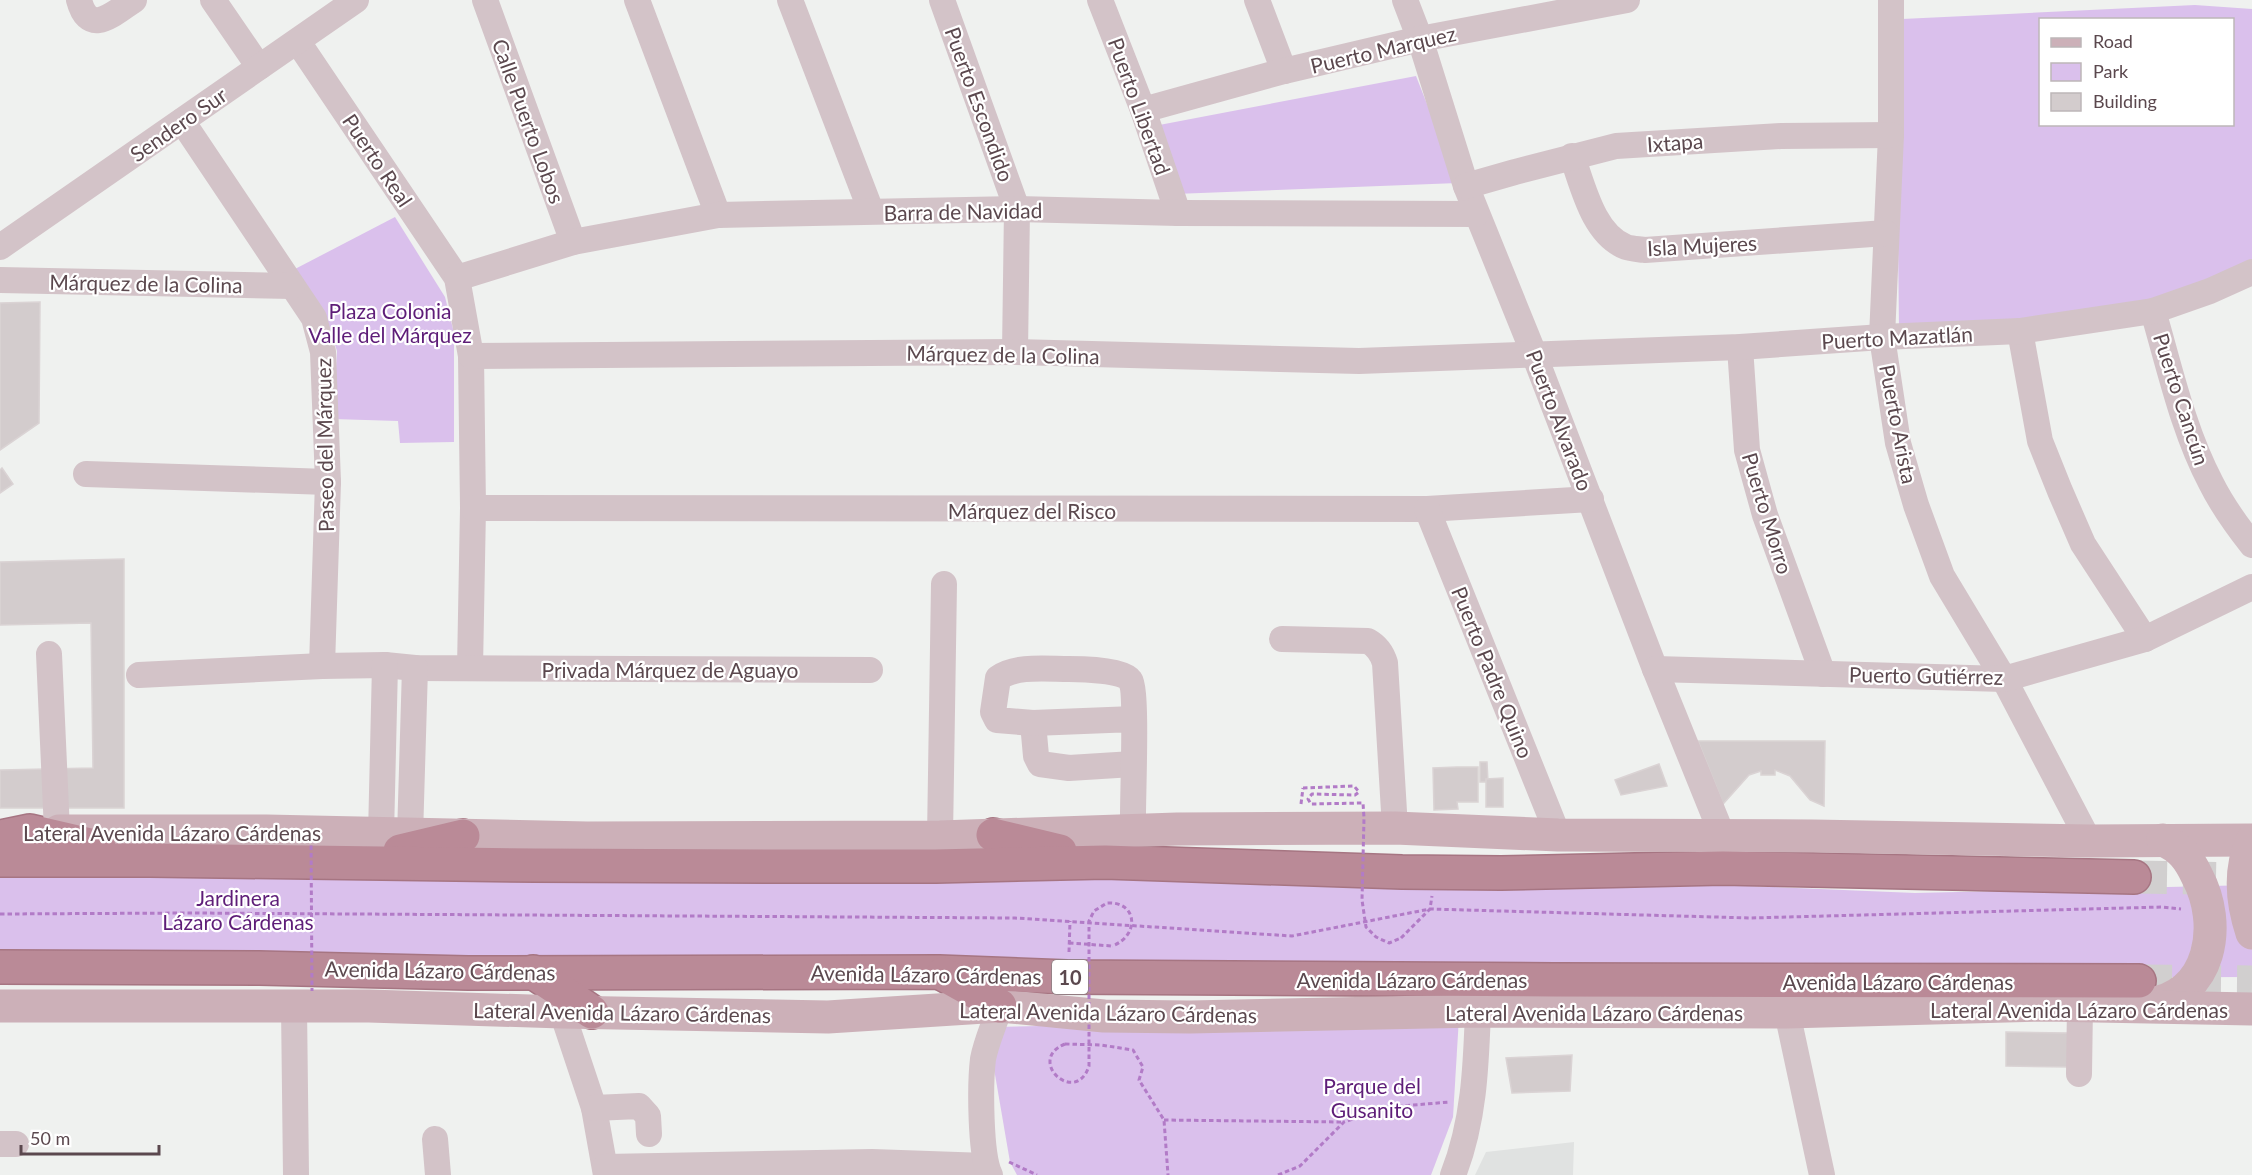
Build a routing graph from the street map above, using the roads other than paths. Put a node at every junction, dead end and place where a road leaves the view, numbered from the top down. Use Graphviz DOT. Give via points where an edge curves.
graph roads {
  1 [pos="79,0"];
  2 [pos="134,0"];
  3 [pos="213,0"];
  4 [pos="356,0"];
  5 [pos="485,0"];
  6 [pos="637,0"];
  7 [pos="790,0"];
  8 [pos="942,0"];
  9 [pos="1100,0"];
  10 [pos="1257,0"];
  11 [pos="1405,0"];
  12 [pos="1627,0"];
  13 [pos="1891,0"];
  14 [pos="1420,39"];
  15 [pos="298,42"];
  16 [pos="259,67"];
  17 [pos="1284,71"];
  18 [pos="1143,110"];
  19 [pos="182,122"];
  20 [pos="1890,135"];
  21 [pos="1572,156"];
  22 [pos="1466,186"];
  23 [pos="1017,209"];
  24 [pos="871,212"];
  25 [pos="1178,213"];
  26 [pos="1476,214"];
  27 [pos="718,215"];
  28 [pos="1886,233"];
  29 [pos="1,237"];
  30 [pos="573,243"];
  31 [pos="2252,272"];
  32 [pos="457,278"];
  33 [pos="0,280"];
  34 [pos="292,286"];
  35 [pos="2153,311"];
  36 [pos="2020,331"];
  37 [pos="1882,337"];
  38 [pos="1740,348"];
  39 [pos="1015,352"];
  40 [pos="1534,354"];
  41 [pos="471,356"];
  42 [pos="86,474"];
  43 [pos="328,482"];
  44 [pos="1591,499"];
  45 [pos="473,508"];
  46 [pos="1427,509"];
  47 [pos="2252,545"];
  48 [pos="944,584"];
  49 [pos="2252,587"];
  50 [pos="1282,639"];
  51 [pos="2145,639"];
  52 [pos="49,654"];
  53 [pos="385,665"];
  54 [pos="322,666"];
  55 [pos="415,668"];
  56 [pos="470,668"];
  57 [pos="1655,669"];
  58 [pos="870,670"];
  59 [pos="1823,674"];
  60 [pos="139,675"];
  61 [pos="2004,680"];
  62 [pos="1134,719"];
  63 [pos="1033,723"];
  64 [pos="1133,764"];
  65 [pos="1395,828"];
  66 [pos="1133,830"];
  67 [pos="22,833"];
  68 [pos="396,835"];
  69 [pos="993,835"];
  70 [pos="1558,835"];
  71 [pos="462,836"];
  72 [pos="940,837"];
  73 [pos="1723,837"];
  74 [pos="2163,840"];
  75 [pos="2252,841"];
  76 [pos="2090,842"];
  77 [pos="316,850"];
  78 [pos="150,860"];
  79 [pos="0,861"];
  80 [pos="1105,862"];
  81 [pos="2134,878"];
  82 [pos="2252,933"];
  83 [pos="0,967"];
  84 [pos="533,972"];
  85 [pos="939,972"];
  86 [pos="2137,994"];
  87 [pos="303,999"];
  88 [pos="0,1006"];
  89 [pos="1000,1006"];
  90 [pos="2080,1006"];
  91 [pos="2252,1009"];
  92 [pos="1478,1011"];
  93 [pos="577,1012"];
  94 [pos="1787,1012"];
  95 [pos="2079,1074"];
  96 [pos="594,1108"];
  97 [pos="649,1134"];
  98 [pos="435,1138"];
  99 [pos="988,1170"];
  100 [pos="606,1171"];
  101 [pos="296,1175"];
  102 [pos="438,1175"];
  103 [pos="1454,1175"];
  104 [pos="1822,1175"];
  1 -- 2 [label="street" via="86,17 93,21 104,20"];
  3 -- 16 [label="street"];
  4 -- 15 [label="street, Sendero Sur"];
  5 -- 30 [label="street, Calle Puerto Lobos"];
  6 -- 27 [label="street"];
  7 -- 24 [label="street"];
  8 -- 23 [label="street, Puerto Escondido"];
  9 -- 18 [label="street, Puerto Libertad"];
  10 -- 17 [label="street"];
  11 -- 14 [label="street, Puerto Alvarado"];
  12 -- 14 [label="street, Puerto Marquez"];
  13 -- 20 [label="street, Puerto Arista"];
  14 -- 17 [label="street, Puerto Marquez"];
  14 -- 22 [label="street, Puerto Alvarado"];
  15 -- 16 [label="street, Sendero Sur"];
  15 -- 32 [label="street, Puerto Real"];
  16 -- 19 [label="street, Sendero Sur"];
  17 -- 18 [label="street, Puerto Marquez"];
  18 -- 25 [label="street, Puerto Libertad"];
  19 -- 29 [label="street, Sendero Sur"];
  19 -- 34 [label="street, Paseo del Márquez"];
  20 -- 21 [label="street, Ixtapa" via="1781,136 1616,146"];
  20 -- 28 [label="street, Puerto Arista"];
  21 -- 22 [label="street, Ixtapa"];
  21 -- 28 [label="street, Isla Mujeres" via="1598,220 1616,241 1628,247 1645,250"];
  22 -- 26 [label="street, Puerto Alvarado"];
  23 -- 24 [label="street, Barra de Navidad"];
  23 -- 25 [label="street, Barra de Navidad"];
  23 -- 39 [label="street, Puerto Escondido"];
  24 -- 27 [label="street, Barra de Navidad"];
  25 -- 26 [label="street, Barra de Navidad"];
  26 -- 40 [label="street, Puerto Alvarado"];
  27 -- 30 [label="street, Barra de Navidad"];
  28 -- 37 [label="street, Puerto Arista"];
  30 -- 32 [label="street, Barra de Navidad"];
  31 -- 35 [label="street, Puerto Mazatlán"];
  32 -- 41 [label="street"];
  33 -- 34 [label="street, Márquez de la Colina"];
  34 -- 43 [label="street, Paseo del Márquez" via="314,318 323,352"];
  35 -- 36 [label="street, Puerto Mazatlán"];
  35 -- 47 [label="street, Puerto Cancún" via="2189,432 2211,483"];
  36 -- 37 [label="street, Puerto Mazatlán"];
  36 -- 51 [label="street" via="2040,441 2060,491 2083,544"];
  37 -- 38 [label="street, Puerto Mazatlán"];
  37 -- 61 [label="street, Puerto Arista" via="1898,443 1916,505 1942,576"];
  38 -- 40 [label="street, Puerto Mazatlán"];
  38 -- 59 [label="street, Puerto Morro" via="1747,450 1765,515"];
  39 -- 40 [label="street, Márquez de la Colina" via="1359,361"];
  39 -- 41 [label="street, Márquez de la Colina"];
  40 -- 44 [label="street, Puerto Alvarado"];
  41 -- 45 [label="street"];
  42 -- 43 [label="street"];
  43 -- 54 [label="street, Paseo del Márquez"];
  44 -- 46 [label="street, Márquez del Risco"];
  44 -- 57 [label="street, Puerto Alvarado"];
  45 -- 46 [label="street, Márquez del Risco"];
  45 -- 56 [label="street"];
  46 -- 70 [label="street, Puerto Padre Quino"];
  48 -- 72 [label="street"];
  49 -- 51 [label="street, Puerto Gutiérrez"];
  50 -- 65 [label="street" via="1368,641 1380,651 1385,663"];
  51 -- 61 [label="street, Puerto Gutiérrez"];
  52 -- 67 [label="street"];
  53 -- 54 [label="street, Privada Márquez de Aguayo"];
  53 -- 55 [label="street, Privada Márquez de Aguayo"];
  53 -- 68 [label="street"];
  54 -- 60 [label="street"];
  55 -- 56 [label="street, Privada Márquez de Aguayo"];
  55 -- 68 [label="street"];
  56 -- 58 [label="street, Privada Márquez de Aguayo"];
  57 -- 59 [label="street, Puerto Gutiérrez"];
  57 -- 73 [label="street, Puerto Alvarado"];
  59 -- 61 [label="street, Puerto Gutiérrez"];
  61 -- 76 [label="street, Puerto Arista"];
  62 -- 63 [label="street"];
  62 -- 63 [label="street" via="1134,693 1131,680 1125,675 1087,669 1006,672 998,678 993,712 997,720"];
  62 -- 64 [label="street"];
  63 -- 64 [label="street" via="1040,764 1069,768"];
  64 -- 66 [label="street"];
  65 -- 66 [label="main road, Lateral Avenida Lázaro Cárdenas"];
  65 -- 70 [label="main road, Lateral Avenida Lázaro Cárdenas"];
  66 -- 69 [label="main road, Lateral Avenida Lázaro Cárdenas"];
  67 -- 68 [label="main road, Lateral Avenida Lázaro Cárdenas" via="267,831"];
  67 -- 78 [label="highway"];
  68 -- 71 [label="main road, Lateral Avenida Lázaro Cárdenas"];
  69 -- 72 [label="main road, Lateral Avenida Lázaro Cárdenas"];
  69 -- 80 [label="highway"];
  70 -- 73 [label="main road, Lateral Avenida Lázaro Cárdenas"];
  71 -- 72 [label="main road, Lateral Avenida Lázaro Cárdenas"];
  71 -- 77 [label="highway" via="353,862"];
  73 -- 76 [label="main road, Lateral Avenida Lázaro Cárdenas"];
  74 -- 75 [label="main road, Lateral Avenida Lázaro Cárdenas"];
  74 -- 76 [label="main road, Lateral Avenida Lázaro Cárdenas"];
  74 -- 86 [label="main road" via="2177,846 2190,862 2205,892 2211,926 2206,960 2184,989 2160,1002"];
  75 -- 82 [label="main road" via="2243,880"];
  77 -- 78 [label="highway"];
  77 -- 80 [label="highway" via="936,866"];
  78 -- 79 [label="highway"];
  80 -- 81 [label="highway" via="1402,872 1723,868"];
  83 -- 84 [label="highway, Avenida Lázaro Cárdenas / 10"];
  84 -- 85 [label="highway, Avenida Lázaro Cárdenas / 10"];
  84 -- 93 [label="highway"];
  85 -- 86 [label="highway, Avenida Lázaro Cárdenas / 10" via="1090,977 1554,980"];
  85 -- 89 [label="highway"];
  86 -- 90 [label="main road, Lateral Avenida Lázaro Cárdenas"];
  86 -- 91 [label="main road, Lateral Avenida Lázaro Cárdenas"];
  87 -- 88 [label="main road, Lateral Avenida Lázaro Cárdenas"];
  87 -- 93 [label="main road, Lateral Avenida Lázaro Cárdenas" via="369,1006"];
  87 -- 101 [label="street"];
  89 -- 92 [label="main road, Lateral Avenida Lázaro Cárdenas" via="1104,1016 1190,1017"];
  89 -- 93 [label="main road, Lateral Avenida Lázaro Cárdenas" via="828,1017"];
  89 -- 99 [label="street" via="983,1059 982,1109"];
  90 -- 94 [label="main road, Lateral Avenida Lázaro Cárdenas"];
  90 -- 95 [label="street"];
  92 -- 94 [label="main road, Lateral Avenida Lázaro Cárdenas"];
  92 -- 103 [label="street" via="1473,1105"];
  93 -- 96 [label="street"];
  94 -- 104 [label="street"];
  96 -- 97 [label="street" via="639,1106 648,1116"];
  96 -- 100 [label="street"];
  98 -- 102 [label="street"];
  99 -- 100 [label="street" via="872,1162"];
}
